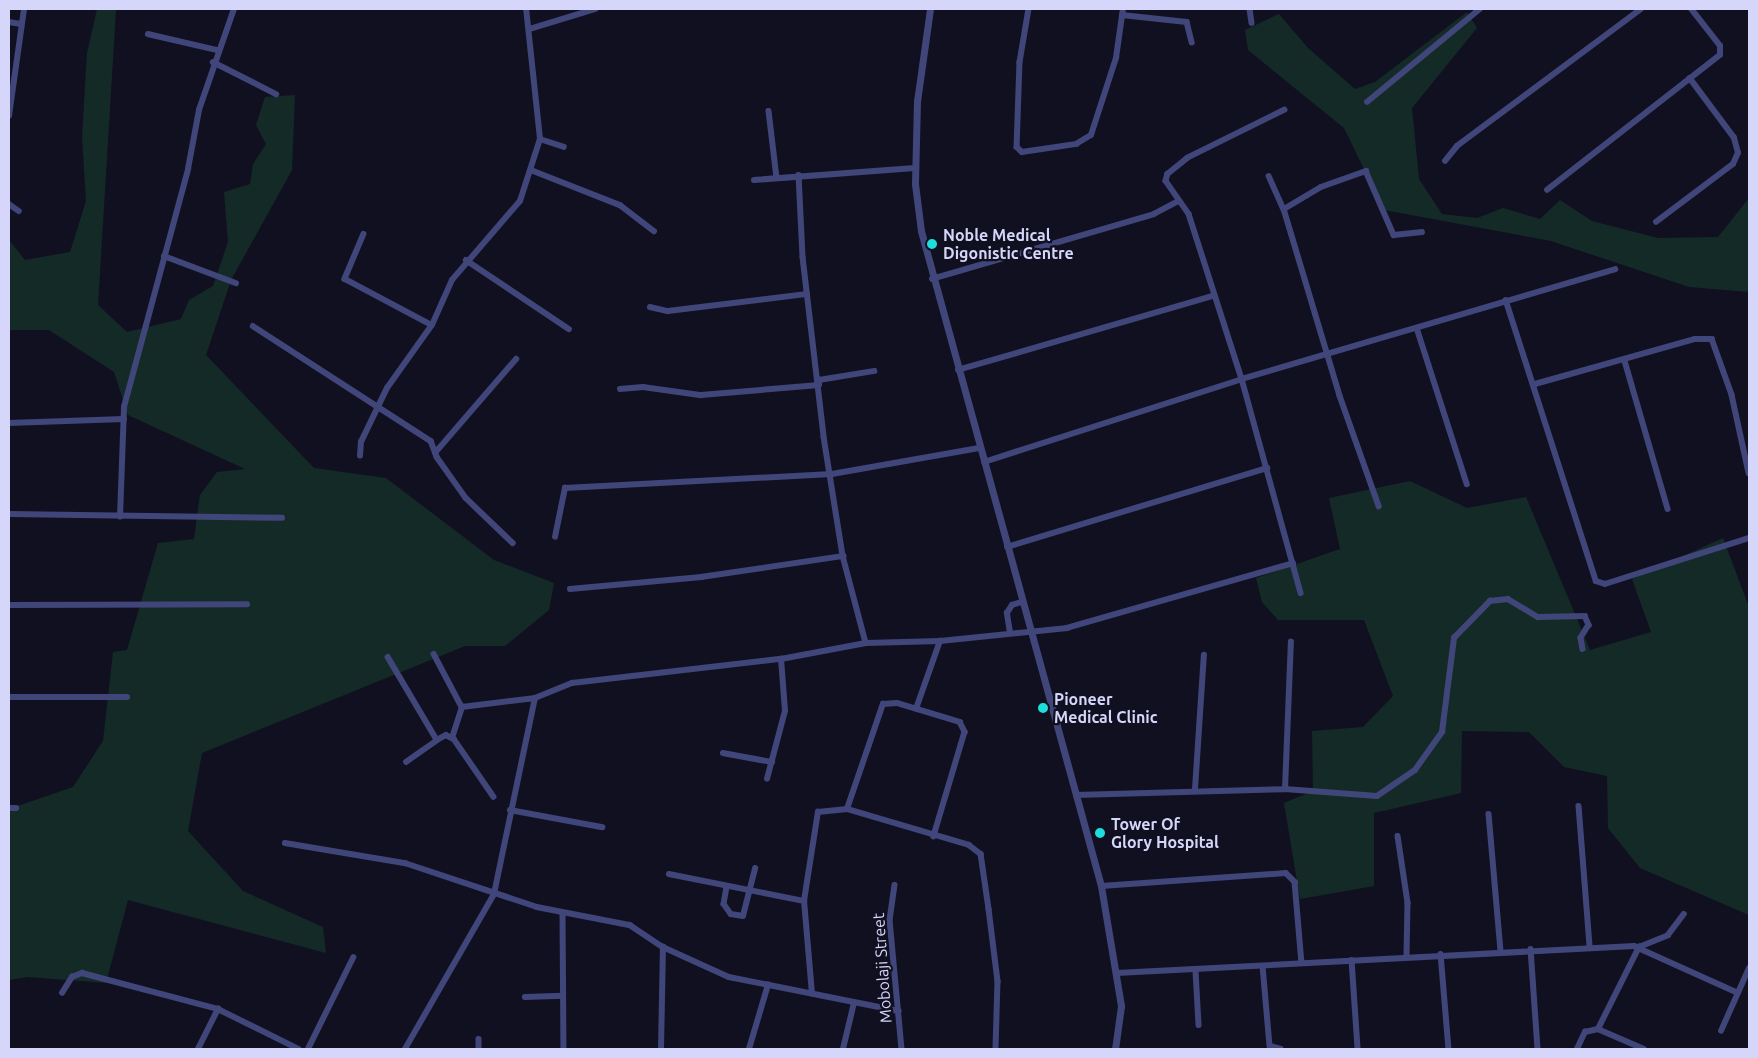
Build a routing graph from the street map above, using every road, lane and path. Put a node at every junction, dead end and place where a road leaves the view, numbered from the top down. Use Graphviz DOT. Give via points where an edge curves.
graph roads {
  1 [pos="24,9"];
  2 [pos="234,9"];
  3 [pos="526,9"];
  4 [pos="594,9"];
  5 [pos="930,9"];
  6 [pos="1029,9"];
  7 [pos="1250,9"];
  8 [pos="1480,9"];
  9 [pos="1641,9"];
  10 [pos="1691,9"];
  11 [pos="1122,12"];
  12 [pos="9,22"];
  13 [pos="1252,22"];
  14 [pos="21,24"];
  15 [pos="530,29"];
  16 [pos="148,34"];
  17 [pos="1192,42"];
  18 [pos="217,50"];
  19 [pos="213,62"];
  20 [pos="1690,79"];
  21 [pos="276,94"];
  22 [pos="1367,102"];
  23 [pos="1285,110"];
  24 [pos="769,111"];
  25 [pos="9,116"];
  26 [pos="540,139"];
  27 [pos="564,147"];
  28 [pos="1445,161"];
  29 [pos="915,168"];
  30 [pos="531,170"];
  31 [pos="799,175"];
  32 [pos="1269,176"];
  33 [pos="777,178"];
  34 [pos="754,180"];
  35 [pos="1546,190"];
  36 [pos="1178,201"];
  37 [pos="9,204"];
  38 [pos="1284,209"];
  39 [pos="19,212"];
  40 [pos="1656,222"];
  41 [pos="654,231"];
  42 [pos="1422,232"];
  43 [pos="364,234"];
  44 [pos="164,256"];
  45 [pos="466,260"];
  46 [pos="1615,269"];
  47 [pos="932,279"];
  48 [pos="236,283"];
  49 [pos="807,294"];
  50 [pos="1213,296"];
  51 [pos="1506,300"];
  52 [pos="650,307"];
  53 [pos="432,325"];
  54 [pos="253,326"];
  55 [pos="569,328"];
  56 [pos="1417,328"];
  57 [pos="1327,355"];
  58 [pos="516,358"];
  59 [pos="1625,361"];
  60 [pos="958,370"];
  61 [pos="874,371"];
  62 [pos="1242,379"];
  63 [pos="1535,384"];
  64 [pos="819,385"];
  65 [pos="620,389"];
  66 [pos="381,406"];
  67 [pos="124,420"];
  68 [pos="9,423"];
  69 [pos="979,448"];
  70 [pos="435,453"];
  71 [pos="360,456"];
  72 [pos="984,462"];
  73 [pos="1267,468"];
  74 [pos="1749,473"];
  75 [pos="832,474"];
  76 [pos="1467,484"];
  77 [pos="1379,506"];
  78 [pos="1668,509"];
  79 [pos="9,514"];
  80 [pos="120,517"];
  81 [pos="282,518"];
  82 [pos="555,538"];
  83 [pos="1749,538"];
  84 [pos="513,543"];
  85 [pos="1007,547"];
  86 [pos="843,556"];
  87 [pos="1293,563"];
  88 [pos="570,589"];
  89 [pos="1301,594"];
  90 [pos="1022,602"];
  91 [pos="247,604"];
  92 [pos="9,605"];
  93 [pos="1031,631"];
  94 [pos="1010,633"];
  95 [pos="940,641"];
  96 [pos="1291,642"];
  97 [pos="866,643"];
  98 [pos="1583,649"];
  99 [pos="434,654"];
  100 [pos="1204,655"];
  101 [pos="388,657"];
  102 [pos="781,659"];
  103 [pos="9,696"];
  104 [pos="127,697"];
  105 [pos="535,698"];
  106 [pos="462,707"];
  107 [pos="916,709"];
  108 [pos="452,738"];
  109 [pos="437,740"];
  110 [pos="723,753"];
  111 [pos="406,762"];
  112 [pos="772,762"];
  113 [pos="767,779"];
  114 [pos="1195,789"];
  115 [pos="1285,789"];
  116 [pos="1076,795"];
  117 [pos="494,797"];
  118 [pos="1579,806"];
  119 [pos="9,808"];
  120 [pos="16,808"];
  121 [pos="847,809"];
  122 [pos="510,810"];
  123 [pos="1489,814"];
  124 [pos="602,826"];
  125 [pos="934,836"];
  126 [pos="1398,836"];
  127 [pos="285,842"];
  128 [pos="755,869"];
  129 [pos="669,874"];
  130 [pos="894,885"];
  131 [pos="1101,886"];
  132 [pos="727,887"];
  133 [pos="750,892"];
  134 [pos="494,894"];
  135 [pos="804,901"];
  136 [pos="564,913"];
  137 [pos="1684,914"];
  138 [pos="663,946"];
  139 [pos="1590,947"];
  140 [pos="1639,947"];
  141 [pos="1531,949"];
  142 [pos="1501,951"];
  143 [pos="1441,954"];
  144 [pos="1407,956"];
  145 [pos="353,958"];
  146 [pos="1352,960"];
  147 [pos="1302,963"];
  148 [pos="1263,966"];
  149 [pos="1749,968"];
  150 [pos="1196,971"];
  151 [pos="1117,973"];
  152 [pos="768,985"];
  153 [pos="1738,992"];
  154 [pos="62,993"];
  155 [pos="812,994"];
  156 [pos="562,996"];
  157 [pos="525,997"];
  158 [pos="854,1003"];
  159 [pos="218,1009"];
  160 [pos="899,1011"];
  161 [pos="1199,1025"];
  162 [pos="1598,1029"];
  163 [pos="1721,1031"];
  164 [pos="479,1039"];
  165 [pos="198,1049"];
  166 [pos="299,1049"];
  167 [pos="308,1049"];
  168 [pos="405,1049"];
  169 [pos="479,1049"];
  170 [pos="564,1049"];
  171 [pos="661,1049"];
  172 [pos="749,1049"];
  173 [pos="843,1049"];
  174 [pos="902,1049"];
  175 [pos="996,1049"];
  176 [pos="1116,1049"];
  177 [pos="1281,1049"];
  178 [pos="1358,1049"];
  179 [pos="1449,1049"];
  180 [pos="1538,1049"];
  181 [pos="1577,1049"];
  182 [pos="1644,1049"];
  1 -- 14 [label="street"];
  2 -- 18 [label="street"];
  3 -- 15 [label="street"];
  4 -- 15 [label="street"];
  5 -- 29 [label="street" via="917,101"];
  6 -- 11 [label="street" via="1020,62 1017,147 1022,152 1089,138 1116,58"];
  7 -- 13 [label="street"];
  8 -- 22 [label="street"];
  9 -- 28 [label="street" via="1456,146"];
  10 -- 20 [label="street" via="1722,50"];
  11 -- 17 [label="street" via="1187,22"];
  12 -- 14 [label="street"];
  14 -- 25 [label="street"];
  15 -- 26 [label="street"];
  16 -- 18 [label="street"];
  18 -- 19 [label="street"];
  19 -- 21 [label="street"];
  19 -- 44 [label="street"];
  20 -- 35 [label="street"];
  20 -- 40 [label="street" via="1734,138 1738,153 1733,164"];
  23 -- 36 [label="street" via="1174,169 1166,182"];
  24 -- 33 [label="street"];
  26 -- 27 [label="street"];
  26 -- 30 [label="street"];
  29 -- 31 [label="street"];
  29 -- 47 [label="street" via="917,208"];
  30 -- 41 [label="street" via="620,205"];
  30 -- 45 [label="street" via="512,215"];
  31 -- 33 [label="street"];
  31 -- 49 [label="street"];
  32 -- 38 [label="street"];
  33 -- 34 [label="street"];
  36 -- 47 [label="street" via="1154,214"];
  36 -- 50 [label="street" via="1189,214"];
  37 -- 39 [label="street"];
  38 -- 42 [label="street" via="1321,187 1366,170 1394,235"];
  38 -- 57 [label="street"];
  43 -- 53 [label="street" via="345,279"];
  44 -- 48 [label="street"];
  44 -- 67 [label="street"];
  45 -- 53 [label="street"];
  45 -- 55 [label="street"];
  46 -- 51 [label="street"];
  47 -- 60 [label="street"];
  49 -- 52 [label="street" via="668,311"];
  49 -- 64 [label="street"];
  50 -- 60 [label="street"];
  50 -- 62 [label="street"];
  51 -- 56 [label="street"];
  51 -- 63 [label="street"];
  53 -- 66 [label="street" via="387,388"];
  54 -- 66 [label="street"];
  56 -- 57 [label="street"];
  56 -- 76 [label="street"];
  57 -- 62 [label="street"];
  57 -- 77 [label="street"];
  58 -- 70 [label="street"];
  59 -- 63 [label="street"];
  59 -- 74 [label="street" via="1703,338 1716,342"];
  59 -- 78 [label="street"];
  60 -- 69 [label="street"];
  61 -- 64 [label="street" via="820,380"];
  62 -- 72 [label="street"];
  62 -- 73 [label="street"];
  63 -- 83 [label="street" via="1566,498 1590,572 1598,583 1605,584"];
  64 -- 65 [label="street" via="701,395 643,387"];
  64 -- 75 [label="street"];
  66 -- 70 [label="street" via="431,441"];
  66 -- 71 [label="street" via="360,442"];
  67 -- 68 [label="street"];
  67 -- 80 [label="street"];
  69 -- 72 [label="street"];
  69 -- 75 [label="street"];
  70 -- 84 [label="street" via="466,498"];
  72 -- 85 [label="street"];
  73 -- 85 [label="street"];
  73 -- 87 [label="street"];
  75 -- 82 [label="street" via="565,488"];
  75 -- 86 [label="street"];
  79 -- 80 [label="street"];
  80 -- 81 [label="street"];
  85 -- 90 [label="street"];
  86 -- 88 [label="street" via="701,577"];
  86 -- 97 [label="street"];
  87 -- 89 [label="street"];
  87 -- 93 [label="street" via="1067,628"];
  90 -- 93 [label="street"];
  90 -- 94 [label="street" via="1012,605 1007,613"];
  91 -- 92 [label="street"];
  93 -- 94 [label="street"];
  93 -- 116 [label="street"];
  94 -- 95 [label="street"];
  95 -- 97 [label="street"];
  95 -- 107 [label="street"];
  96 -- 115 [label="street"];
  97 -- 102 [label="street"];
  98 -- 115 [label="street" via="1581,636 1589,624 1585,616 1538,617 1508,600 1490,601 1454,638 1442,732 1415,770 1377,796"];
  99 -- 106 [label="street"];
  100 -- 114 [label="street"];
  101 -- 109 [label="street"];
  102 -- 105 [label="street" via="572,684"];
  102 -- 112 [label="street" via="785,711"];
  103 -- 104 [label="street"];
  105 -- 106 [label="street"];
  105 -- 122 [label="street"];
  106 -- 108 [label="street"];
  107 -- 121 [label="street" via="888,702 880,708"];
  107 -- 125 [label="street" via="960,722 965,728"];
  108 -- 109 [label="street"];
  108 -- 117 [label="street"];
  109 -- 111 [label="street"];
  110 -- 112 [label="street"];
  112 -- 113 [label="street"];
  114 -- 115 [label="street"];
  114 -- 116 [label="street"];
  116 -- 131 [label="street"];
  118 -- 139 [label="street"];
  119 -- 120 [label="street"];
  121 -- 125 [label="street"];
  121 -- 135 [label="street" via="823,809 816,814"];
  122 -- 124 [label="street"];
  122 -- 134 [label="street"];
  123 -- 142 [label="street"];
  125 -- 175 [label="street" via="976,848 982,859 998,982"];
  126 -- 144 [label="street" via="1408,902"];
  127 -- 134 [label="street" via="405,863"];
  128 -- 133 [label="street"];
  129 -- 132 [label="street"];
  130 -- 160 [label="street, Mobolaji Street" via="890,920"];
  131 -- 147 [label="street" via="1286,873 1295,882"];
  131 -- 151 [label="street"];
  132 -- 133 [label="street"];
  132 -- 133 [label="street" via="724,904 731,914 743,916"];
  133 -- 135 [label="street"];
  134 -- 136 [label="street"];
  134 -- 168 [label="street"];
  135 -- 155 [label="street"];
  136 -- 138 [label="street" via="630,925"];
  136 -- 156 [label="street"];
  137 -- 140 [label="street" via="1668,934"];
  138 -- 152 [label="street" via="729,977"];
  138 -- 171 [label="street"];
  139 -- 140 [label="street"];
  139 -- 141 [label="street"];
  140 -- 153 [label="street"];
  140 -- 162 [label="street"];
  141 -- 142 [label="street"];
  141 -- 180 [label="street"];
  142 -- 143 [label="street"];
  143 -- 144 [label="street"];
  143 -- 179 [label="street"];
  144 -- 146 [label="street"];
  145 -- 167 [label="street"];
  146 -- 147 [label="street"];
  146 -- 178 [label="street"];
  147 -- 148 [label="street"];
  148 -- 150 [label="street"];
  148 -- 177 [label="street" via="1270,1046"];
  149 -- 153 [label="street"];
  150 -- 151 [label="street"];
  150 -- 161 [label="street"];
  151 -- 176 [label="street" via="1121,1006"];
  152 -- 155 [label="street"];
  152 -- 172 [label="street"];
  153 -- 163 [label="street"];
  154 -- 159 [label="street" via="72,977 82,974"];
  155 -- 158 [label="street"];
  156 -- 157 [label="street"];
  156 -- 170 [label="street"];
  158 -- 160 [label="street"];
  158 -- 173 [label="street"];
  159 -- 165 [label="street"];
  159 -- 166 [label="street"];
  160 -- 174 [label="street, Mobolaji Street"];
  162 -- 181 [label="street" via="1585,1032"];
  162 -- 182 [label="street"];
  164 -- 169 [label="street"];
}
